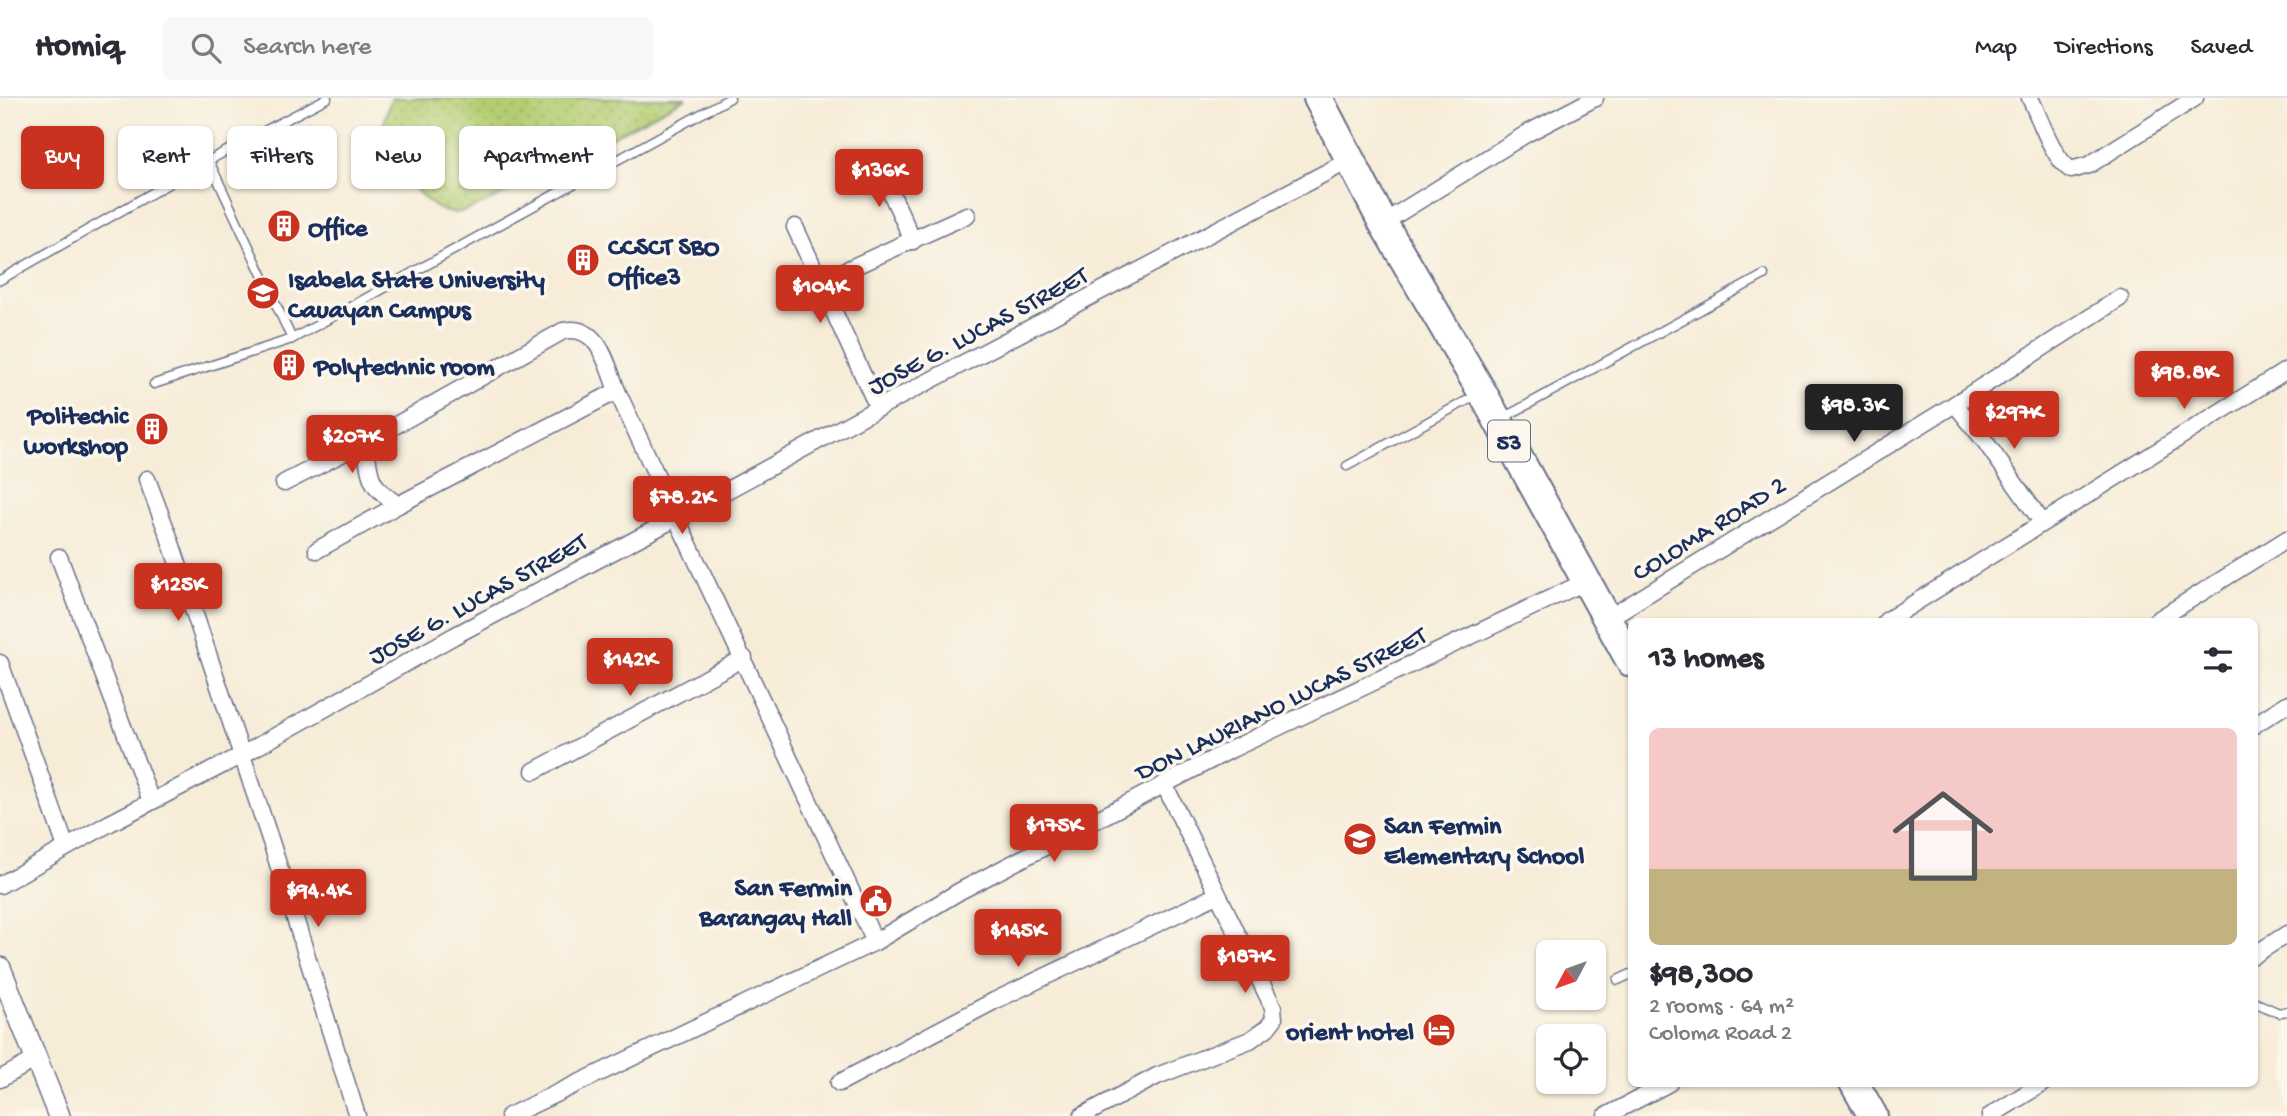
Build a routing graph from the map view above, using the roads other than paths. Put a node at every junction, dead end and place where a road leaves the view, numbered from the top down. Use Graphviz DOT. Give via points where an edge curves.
graph roads {
  1 [pos="327,98"];
  2 [pos="730,98"];
  3 [pos="1318,98"];
  4 [pos="1595,98"];
  5 [pos="2030,98"];
  6 [pos="2195,98"];
  7 [pos="213,159"];
  8 [pos="1350,160"];
  9 [pos="877,162"];
  10 [pos="213,170"];
  11 [pos="160,189"];
  12 [pos="967,215"];
  13 [pos="1383,223"];
  14 [pos="795,227"];
  15 [pos="914,241"];
  16 [pos="1765,275"];
  17 [pos="0,280"];
  18 [pos="820,282"];
  19 [pos="2120,298"];
  20 [pos="292,339"];
  21 [pos="2287,370"];
  22 [pos="154,384"];
  23 [pos="617,391"];
  24 [pos="1482,392"];
  25 [pos="1955,404"];
  26 [pos="878,408"];
  27 [pos="1498,421"];
  28 [pos="382,433"];
  29 [pos="1347,466"];
  30 [pos="147,479"];
  31 [pos="284,483"];
  32 [pos="398,505"];
  33 [pos="678,517"];
  34 [pos="2042,522"];
  35 [pos="2287,539"];
  36 [pos="317,550"];
  37 [pos="58,558"];
  38 [pos="1587,581"];
  39 [pos="1891,618"];
  40 [pos="2161,618"];
  41 [pos="1607,619"];
  42 [pos="744,657"];
  43 [pos="1628,657"];
  44 [pos="0,663"];
  45 [pos="2287,704"];
  46 [pos="2258,722"];
  47 [pos="242,755"];
  48 [pos="534,771"];
  49 [pos="1165,786"];
  50 [pos="150,801"];
  51 [pos="66,847"];
  52 [pos="0,885"];
  53 [pos="1217,895"];
  54 [pos="2287,934"];
  55 [pos="876,942"];
  56 [pos="2258,952"];
  57 [pos="0,968"];
  58 [pos="1628,976"];
  59 [pos="1618,981"];
  60 [pos="2258,1004"];
  61 [pos="2287,1011"];
  62 [pos="36,1059"];
  63 [pos="0,1079"];
  64 [pos="839,1083"];
  65 [pos="1661,1087"];
  66 [pos="1856,1087"];
  67 [pos="2037,1087"];
  68 [pos="1868,1114"];
  69 [pos="59,1116"];
  70 [pos="357,1116"];
  71 [pos="509,1116"];
  72 [pos="1082,1116"];
  73 [pos="1606,1116"];
  74 [pos="1990,1116"];
  1 -- 7 [label="lane"];
  2 -- 20 [label="lane"];
  3 -- 8 [label="highway, 53"];
  4 -- 13 [label="street" via="1526,134"];
  5 -- 6 [label="street" via="2057,154 2071,170 2089,165"];
  8 -- 13 [label="highway, 53"];
  8 -- 26 [label="street, JOSE G. LUCAS STREET"];
  9 -- 15 [label="street"];
  10 -- 20 [label="lane"];
  11 -- 17 [label="lane"];
  12 -- 15 [label="street"];
  13 -- 24 [label="highway, 53"];
  14 -- 18 [label="street"];
  15 -- 18 [label="street"];
  16 -- 27 [label="lane"];
  18 -- 26 [label="street"];
  19 -- 25 [label="street, COLOMA ROAD 2"];
  20 -- 22 [label="lane"];
  21 -- 34 [label="street"];
  23 -- 28 [label="street" via="601,349 592,336 574,328"];
  23 -- 32 [label="street"];
  23 -- 33 [label="street"];
  24 -- 27 [label="highway, 53"];
  24 -- 29 [label="lane"];
  25 -- 34 [label="street"];
  25 -- 41 [label="street, COLOMA ROAD 2"];
  26 -- 33 [label="street, JOSE G. LUCAS STREET"];
  27 -- 38 [label="highway, 53"];
  28 -- 31 [label="street"];
  28 -- 32 [label="street" via="367,452 368,464 379,491"];
  30 -- 47 [label="street"];
  32 -- 36 [label="street"];
  33 -- 42 [label="street"];
  33 -- 47 [label="street, JOSE G. LUCAS STREET"];
  34 -- 39 [label="street"];
  35 -- 40 [label="street"];
  37 -- 50 [label="street"];
  38 -- 41 [label="highway, 53"];
  38 -- 49 [label="street, DON LAURIANO LUCAS STREET"];
  41 -- 43 [label="highway, 53"];
  42 -- 48 [label="street"];
  42 -- 55 [label="street"];
  44 -- 51 [label="street"];
  45 -- 46 [label="street"];
  47 -- 50 [label="street, JOSE G. LUCAS STREET"];
  47 -- 70 [label="street"];
  49 -- 53 [label="street"];
  49 -- 55 [label="street, DON LAURIANO LUCAS STREET" via="960,891"];
  50 -- 51 [label="street, JOSE G. LUCAS STREET"];
  51 -- 52 [label="street, JOSE G. LUCAS STREET"];
  53 -- 64 [label="street" via="994,1000"];
  53 -- 72 [label="street" via="1273,1007 1274,1019 1250,1040 1157,1076"];
  54 -- 56 [label="street"];
  55 -- 71 [label="street, DON LAURIANO LUCAS STREET"];
  57 -- 62 [label="street"];
  58 -- 59 [label="lane"];
  60 -- 61 [label="lane" via="2278,1013"];
  62 -- 63 [label="street"];
  62 -- 69 [label="street"];
  65 -- 73 [label="street"];
  66 -- 68 [label="highway"];
  67 -- 74 [label="street"];
}
